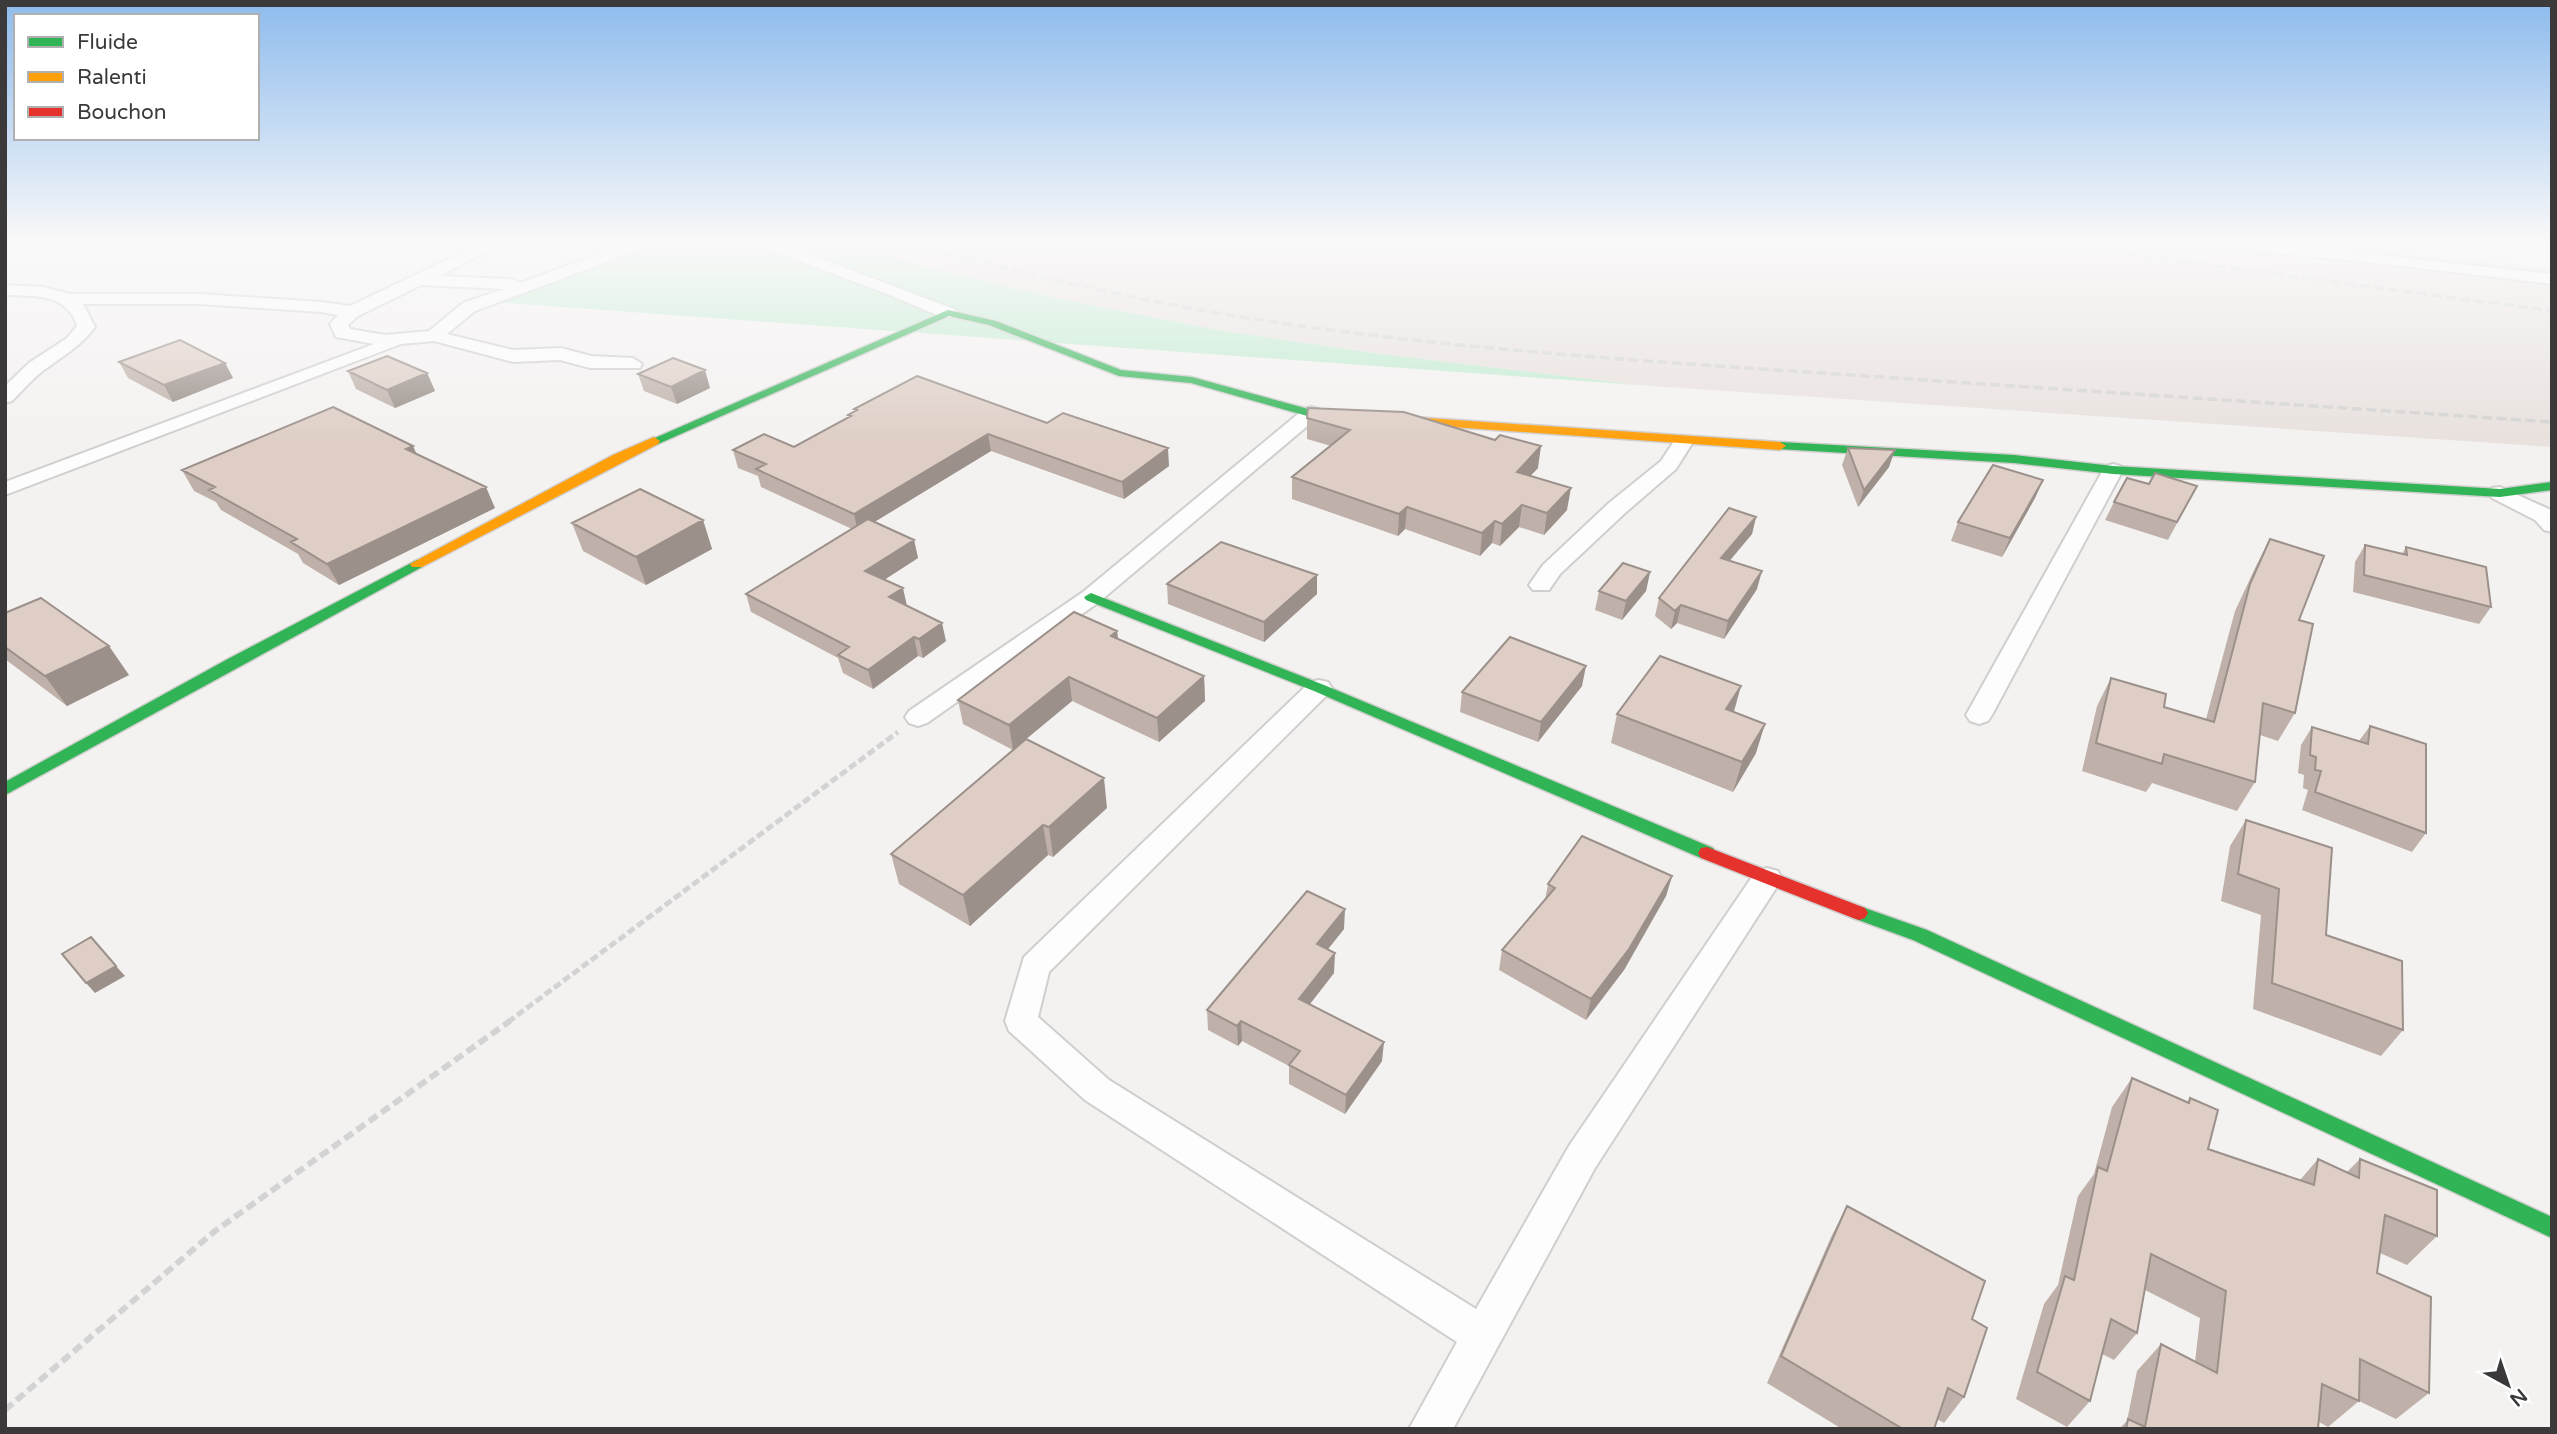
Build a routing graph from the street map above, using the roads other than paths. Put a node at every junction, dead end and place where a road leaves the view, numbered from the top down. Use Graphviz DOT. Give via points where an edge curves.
graph roads {
  1 [pos="77,308"];
  2 [pos="327,308"];
  3 [pos="362,308"];
  4 [pos="468,308"];
  5 [pos="936,308"];
  6 [pos="352,313"];
  7 [pos="948,313"];
  8 [pos="434,337"];
  9 [pos="404,339"];
  10 [pos="633,364"];
  11 [pos="5,397"];
  12 [pos="1311,413"];
  13 [pos="1683,442"];
  14 [pos="2113,470"];
  15 [pos="2552,486"];
  16 [pos="5,489"];
  17 [pos="2500,492"];
  18 [pos="2552,526"];
  19 [pos="1541,585"];
  20 [pos="1091,597"];
  21 [pos="1319,688"];
  22 [pos="1979,715"];
  23 [pos="918,717"];
  24 [pos="5,789"];
  25 [pos="1767,879"];
  26 [pos="2552,1228"];
  27 [pos="1482,1335"];
  28 [pos="1430,1429"];
  1 -- 11 [label="street" via="86,327"];
  2 -- 6 [label="street"];
  3 -- 6 [label="street"];
  4 -- 8 [label="street"];
  5 -- 7 [label="street"];
  6 -- 9 [label="street" via="339,324 342,333"];
  7 -- 12 [label="street" via="992,323 1119,373 1192,380"];
  7 -- 24 [label="street" via="617,458 243,656"];
  8 -- 9 [label="street"];
  8 -- 10 [label="street" via="513,355 561,354 590,362"];
  9 -- 16 [label="street"];
  12 -- 13 [label="street"];
  12 -- 20 [label="street"];
  13 -- 14 [label="street" via="2014,458"];
  13 -- 19 [label="street" via="1669,465 1617,508"];
  14 -- 17 [label="street"];
  14 -- 22 [label="street"];
  15 -- 17 [label="street"];
  17 -- 18 [label="street" via="2543,515"];
  20 -- 21 [label="street"];
  20 -- 23 [label="street"];
  21 -- 25 [label="street"];
  21 -- 27 [label="street" via="1035,966 1021,1021 1097,1090"];
  25 -- 26 [label="street" via="1920,935"];
  25 -- 27 [label="street" via="1582,1157"];
  27 -- 28 [label="street"];
}
